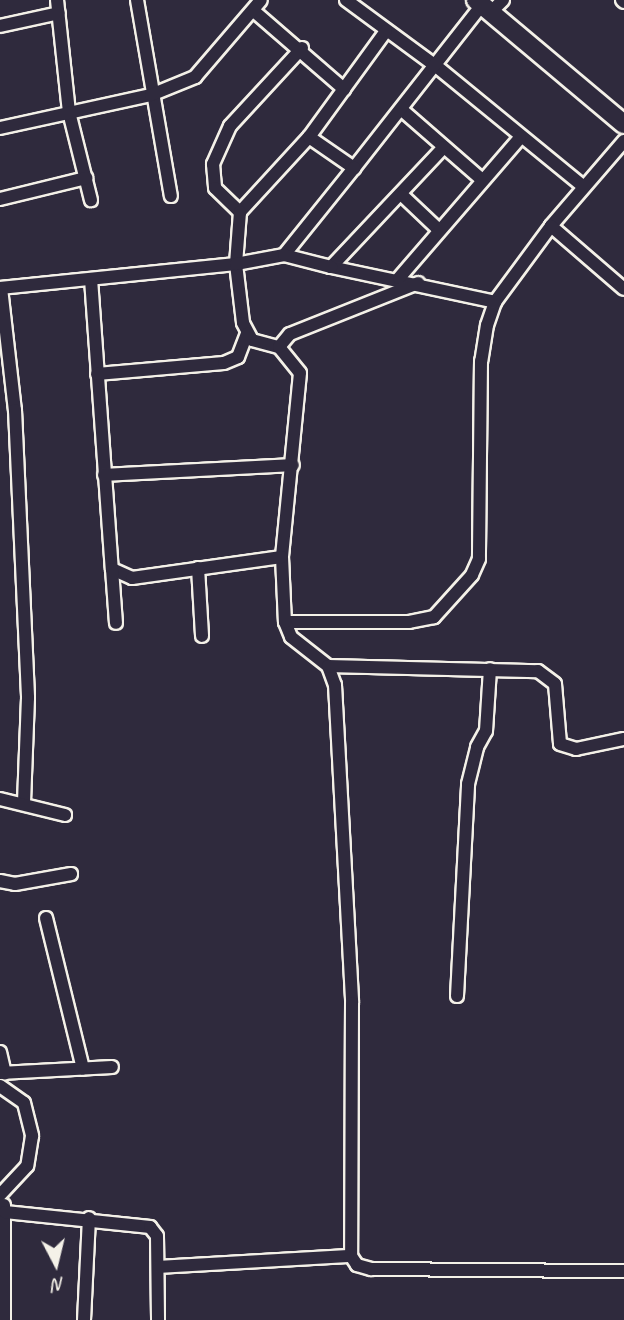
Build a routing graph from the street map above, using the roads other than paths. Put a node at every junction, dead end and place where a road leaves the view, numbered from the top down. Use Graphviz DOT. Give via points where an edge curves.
graph roads {
  1 [pos="137,0"];
  2 [pos="346,0"];
  3 [pos="488,4"];
  4 [pos="258,6"];
  5 [pos="58,7"];
  6 [pos="0,26"];
  7 [pos="386,32"];
  8 [pos="302,48"];
  9 [pos="436,66"];
  10 [pos="344,89"];
  11 [pos="151,95"];
  12 [pos="402,110"];
  13 [pos="69,112"];
  14 [pos="624,124"];
  15 [pos="0,128"];
  16 [pos="309,137"];
  17 [pos="520,138"];
  18 [pos="624,141"];
  19 [pos="444,147"];
  20 [pos="354,168"];
  21 [pos="86,178"];
  22 [pos="481,179"];
  23 [pos="584,187"];
  24 [pos="402,195"];
  25 [pos="172,197"];
  26 [pos="0,199"];
  27 [pos="91,200"];
  28 [pos="240,212"];
  29 [pos="551,226"];
  30 [pos="439,230"];
  31 [pos="284,256"];
  32 [pos="236,264"];
  33 [pos="331,267"];
  34 [pos="398,278"];
  35 [pos="91,279"];
  36 [pos="418,283"];
  37 [pos="0,288"];
  38 [pos="624,289"];
  39 [pos="495,302"];
  40 [pos="247,334"];
  41 [pos="279,347"];
  42 [pos="97,374"];
  43 [pos="293,465"];
  44 [pos="104,475"];
  45 [pos="282,557"];
  46 [pos="198,568"];
  47 [pos="112,569"];
  48 [pos="285,622"];
  49 [pos="116,623"];
  50 [pos="202,636"];
  51 [pos="328,666"];
  52 [pos="490,669"];
  53 [pos="624,739"];
  54 [pos="0,799"];
  55 [pos="24,803"];
  56 [pos="65,815"];
  57 [pos="71,874"];
  58 [pos="0,881"];
  59 [pos="46,918"];
  60 [pos="457,996"];
  61 [pos="0,1052"];
  62 [pos="112,1067"];
  63 [pos="83,1069"];
  64 [pos="3,1073"];
  65 [pos="0,1086"];
  66 [pos="1,1195"];
  67 [pos="5,1212"];
  68 [pos="89,1218"];
  69 [pos="351,1256"];
  70 [pos="159,1267"];
  71 [pos="624,1271"];
  72 [pos="4,1320"];
  73 [pos="84,1320"];
  74 [pos="158,1320"];
  1 -- 11 [label="street"];
  2 -- 7 [label="street"];
  3 -- 9 [label="street"];
  3 -- 14 [label="street"];
  4 -- 8 [label="street"];
  4 -- 11 [label="street" via="195,77"];
  5 -- 6 [label="street"];
  5 -- 13 [label="street"];
  7 -- 9 [label="street"];
  7 -- 10 [label="street"];
  8 -- 10 [label="street"];
  8 -- 28 [label="street" via="230,126 213,164 215,188"];
  9 -- 12 [label="street"];
  9 -- 17 [label="street"];
  10 -- 16 [label="street"];
  11 -- 13 [label="street"];
  11 -- 25 [label="street"];
  12 -- 19 [label="street"];
  12 -- 20 [label="street"];
  13 -- 15 [label="street"];
  13 -- 21 [label="street"];
  16 -- 20 [label="street"];
  16 -- 28 [label="street"];
  17 -- 22 [label="street"];
  17 -- 23 [label="street"];
  18 -- 23 [label="street"];
  19 -- 22 [label="street"];
  19 -- 24 [label="street"];
  20 -- 31 [label="street"];
  21 -- 26 [label="street"];
  21 -- 27 [label="street"];
  22 -- 30 [label="street"];
  23 -- 29 [label="street"];
  24 -- 30 [label="street"];
  24 -- 33 [label="street"];
  28 -- 32 [label="street"];
  29 -- 38 [label="street"];
  29 -- 39 [label="street"];
  30 -- 34 [label="street"];
  31 -- 32 [label="street"];
  31 -- 33 [label="street"];
  32 -- 35 [label="street"];
  32 -- 40 [label="street"];
  33 -- 34 [label="street"];
  34 -- 36 [label="street"];
  35 -- 37 [label="street"];
  35 -- 42 [label="street"];
  36 -- 39 [label="street"];
  36 -- 41 [label="street" via="290,334"];
  37 -- 55 [label="street" via="15,410 28,698"];
  39 -- 48 [label="street" via="481,361 479,559 472,575 434,617 409,622"];
  40 -- 41 [label="street" via="252,340"];
  40 -- 42 [label="street" via="238,356 224,363"];
  41 -- 43 [label="street" via="295,361 300,373"];
  42 -- 44 [label="street"];
  43 -- 44 [label="street"];
  43 -- 45 [label="street"];
  44 -- 47 [label="street"];
  45 -- 46 [label="street"];
  45 -- 48 [label="street"];
  46 -- 47 [label="street" via="132,578"];
  46 -- 50 [label="street"];
  47 -- 49 [label="street"];
  48 -- 51 [label="street" via="291,637"];
  51 -- 52 [label="street"];
  51 -- 69 [label="street" via="335,685 352,1003"];
  52 -- 53 [label="street" via="548,675 555,684 558,739 565,748"];
  52 -- 60 [label="street" via="486,731 474,755 466,798"];
  54 -- 55 [label="street"];
  55 -- 56 [label="street"];
  57 -- 58 [label="street" via="15,884"];
  59 -- 63 [label="street"];
  61 -- 64 [label="street"];
  62 -- 63 [label="street"];
  63 -- 64 [label="street"];
  65 -- 66 [label="street" via="24,1103 32,1136 27,1166"];
  66 -- 67 [label="street"];
  67 -- 68 [label="street"];
  67 -- 72 [label="street"];
  68 -- 70 [label="street" via="150,1227 157,1236"];
  68 -- 73 [label="street"];
  69 -- 70 [label="street"];
  69 -- 71 [label="street" via="357,1265 371,1269"];
  70 -- 74 [label="street"];
}
